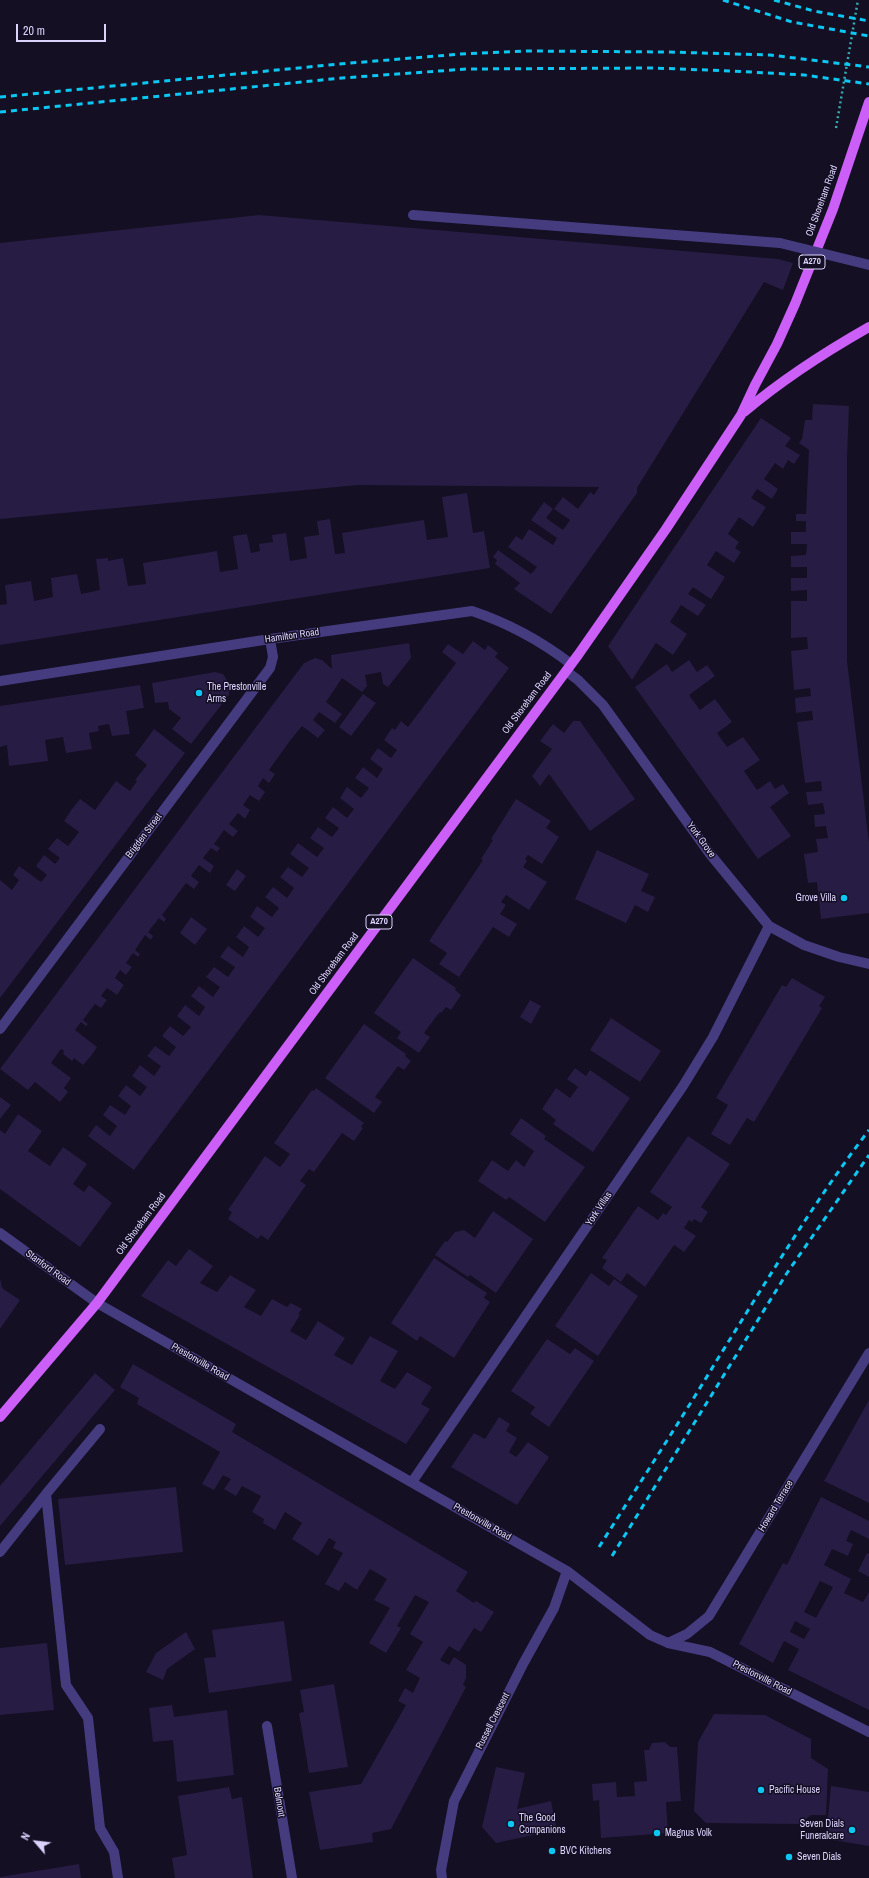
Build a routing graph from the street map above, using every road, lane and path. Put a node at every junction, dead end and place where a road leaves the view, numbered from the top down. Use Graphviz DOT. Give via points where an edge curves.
graph roads {
  1 [pos="869,102"];
  2 [pos="413,215"];
  3 [pos="869,265"];
  4 [pos="869,327"];
  5 [pos="742,415"];
  6 [pos="270,639"];
  7 [pos="568,668"];
  8 [pos="0,681"];
  9 [pos="769,926"];
  10 [pos="869,964"];
  11 [pos="0,1029"];
  12 [pos="0,1233"];
  13 [pos="97,1303"];
  14 [pos="869,1354"];
  15 [pos="0,1417"];
  16 [pos="100,1429"];
  17 [pos="412,1482"];
  18 [pos="46,1494"];
  19 [pos="0,1552"];
  20 [pos="567,1571"];
  21 [pos="668,1643"];
  22 [pos="267,1726"];
  23 [pos="869,1732"];
  24 [pos="118,1878"];
  25 [pos="292,1878"];
  26 [pos="442,1878"];
  1 -- 5 [label="main road, Old Shoreham Road / A270" via="833,209 795,304"];
  2 -- 3 [label="street, bridge" via="780,242"];
  4 -- 5 [label="main road, Old Shoreham Road / A270" via="821,355 766,394"];
  5 -- 7 [label="main road, Old Shoreham Road / A270"];
  6 -- 7 [label="street, Hamilton Road" via="472,610 514,628"];
  6 -- 8 [label="street, Hamilton Road"];
  6 -- 11 [label="street, Brigden Street" via="273,658 270,668"];
  7 -- 9 [label="street, York Grove" via="603,705 710,854"];
  7 -- 13 [label="main road, Old Shoreham Road / A270"];
  9 -- 10 [label="street, York Grove" via="804,945"];
  9 -- 17 [label="street, York Villas" via="713,1037 683,1086"];
  12 -- 13 [label="street, Stanford Road"];
  13 -- 15 [label="main road, Old Shoreham Road / A270"];
  13 -- 17 [label="street, Prestonville Road"];
  14 -- 21 [label="street, Howard Terrace" via="709,1616 687,1634"];
  16 -- 18 [label="street"];
  17 -- 20 [label="street, Prestonville Road"];
  18 -- 19 [label="street"];
  18 -- 24 [label="street" via="66,1686 88,1718 100,1828 114,1852"];
  20 -- 21 [label="street, Prestonville Road" via="650,1635"];
  20 -- 26 [label="street, Russell Crescent" via="554,1608 454,1801 441,1870"];
  21 -- 23 [label="street, Prestonville Road" via="710,1652"];
  22 -- 25 [label="street, Belmont"];
}
